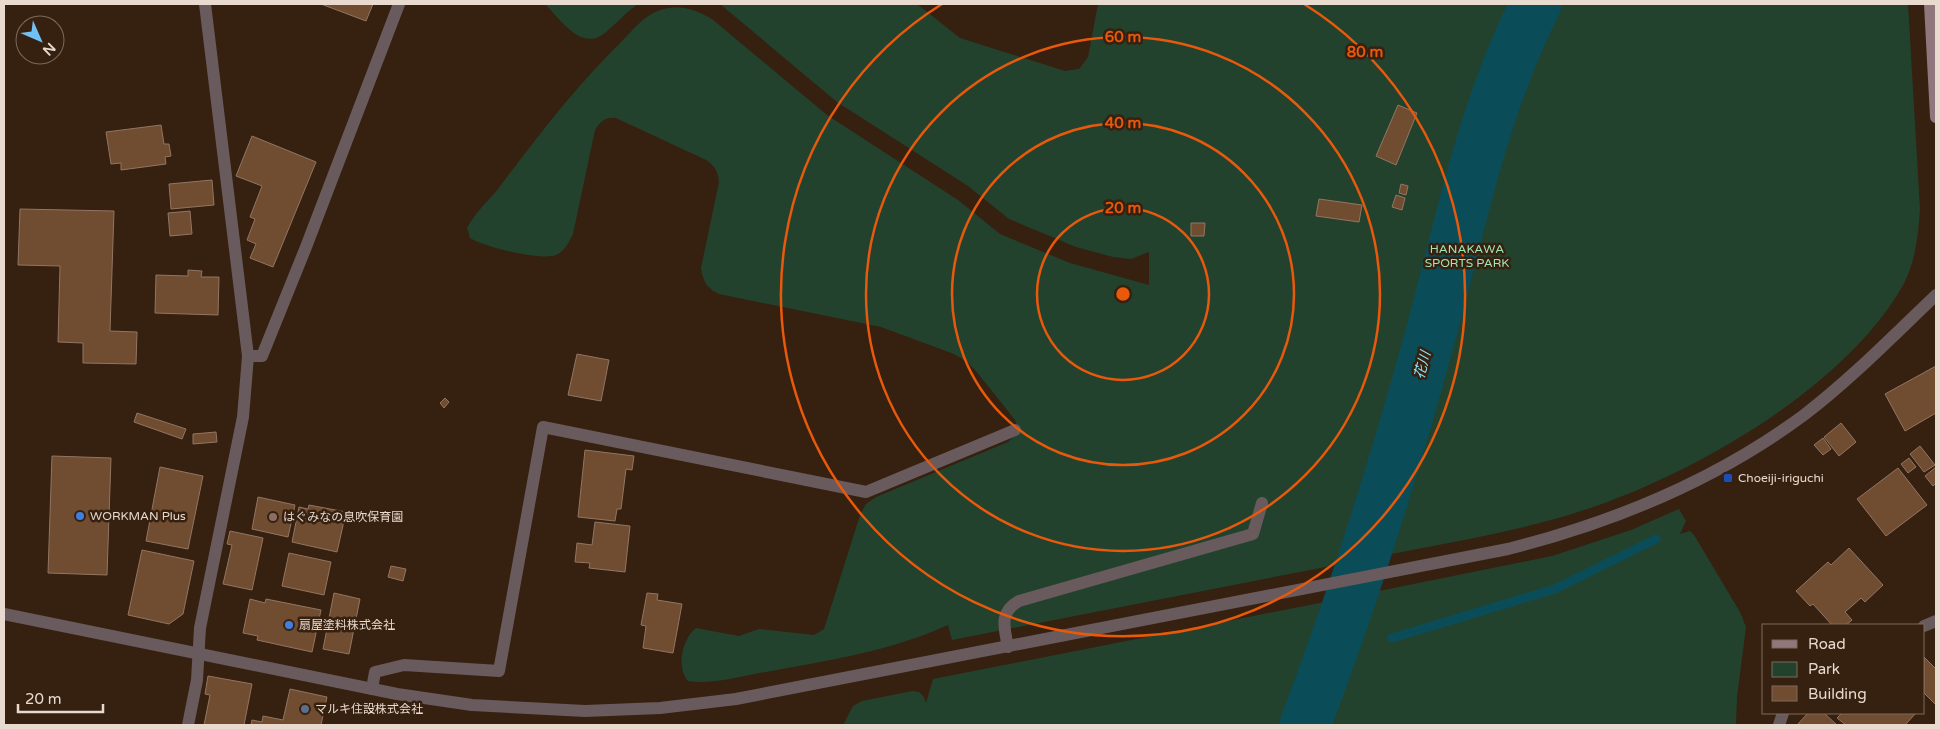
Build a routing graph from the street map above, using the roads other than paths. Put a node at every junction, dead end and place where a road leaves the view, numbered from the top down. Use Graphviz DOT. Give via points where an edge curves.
graph roads {
  1 [pos="205,4"];
  2 [pos="400,4"];
  3 [pos="1930,4"];
  4 [pos="1936,117"];
  5 [pos="1936,295"];
  6 [pos="248,356"];
  7 [pos="1015,430"];
  8 [pos="1262,503"];
  9 [pos="4,614"];
  10 [pos="1008,646"];
  11 [pos="199,652"];
  12 [pos="372,688"];
  13 [pos="188,725"];
  1 -- 6 [label="street"];
  2 -- 6 [label="street" via="262,356"];
  3 -- 4 [label="main road"];
  5 -- 10 [label="street" via="1804,415 1700,480 1625,514 1508,549"];
  6 -- 11 [label="street" via="243,417 200,628"];
  7 -- 12 [label="street" via="866,492 542,427 498,671 404,665 375,672"];
  8 -- 10 [label="street" via="1253,534 1019,600 1005,614"];
  9 -- 11 [label="street"];
  10 -- 12 [label="street" via="745,697 660,708 585,711 509,709"];
  11 -- 12 [label="street"];
  11 -- 13 [label="street"];
}
